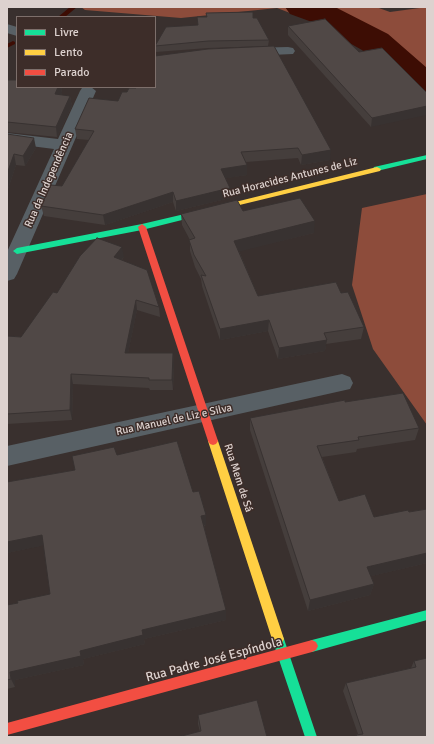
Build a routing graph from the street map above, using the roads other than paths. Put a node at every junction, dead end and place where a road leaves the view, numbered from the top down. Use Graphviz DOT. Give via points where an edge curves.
graph roads {
  1 [pos="288,51"];
  2 [pos="237,53"];
  3 [pos="88,88"];
  4 [pos="7,138"];
  5 [pos="64,145"];
  6 [pos="427,157"];
  7 [pos="142,226"];
  8 [pos="17,251"];
  9 [pos="7,274"];
  10 [pos="342,383"];
  11 [pos="204,413"];
  12 [pos="7,456"];
  13 [pos="427,615"];
  14 [pos="284,654"];
  15 [pos="7,729"];
  16 [pos="311,737"];
  1 -- 2 [label="street"];
  3 -- 5 [label="street, Rua da Independência"];
  4 -- 5 [label="street"];
  5 -- 8 [label="street, Rua da Independência"];
  6 -- 7 [label="street, Rua Horacides Antunes de Liz"];
  7 -- 8 [label="street, Rua Horacides Antunes de Liz"];
  7 -- 11 [label="street, Rua Mem de Sá"];
  8 -- 9 [label="street, Rua da Independência"];
  10 -- 11 [label="street, Rua Manuel de Liz e Silva"];
  11 -- 12 [label="street, Rua Manuel de Liz e Silva"];
  11 -- 14 [label="street, Rua Mem de Sá"];
  13 -- 14 [label="street, Rua Padre José Espíndola"];
  14 -- 15 [label="street, Rua Padre José Espíndola"];
  14 -- 16 [label="street, Rua Mem de Sá"];
}
